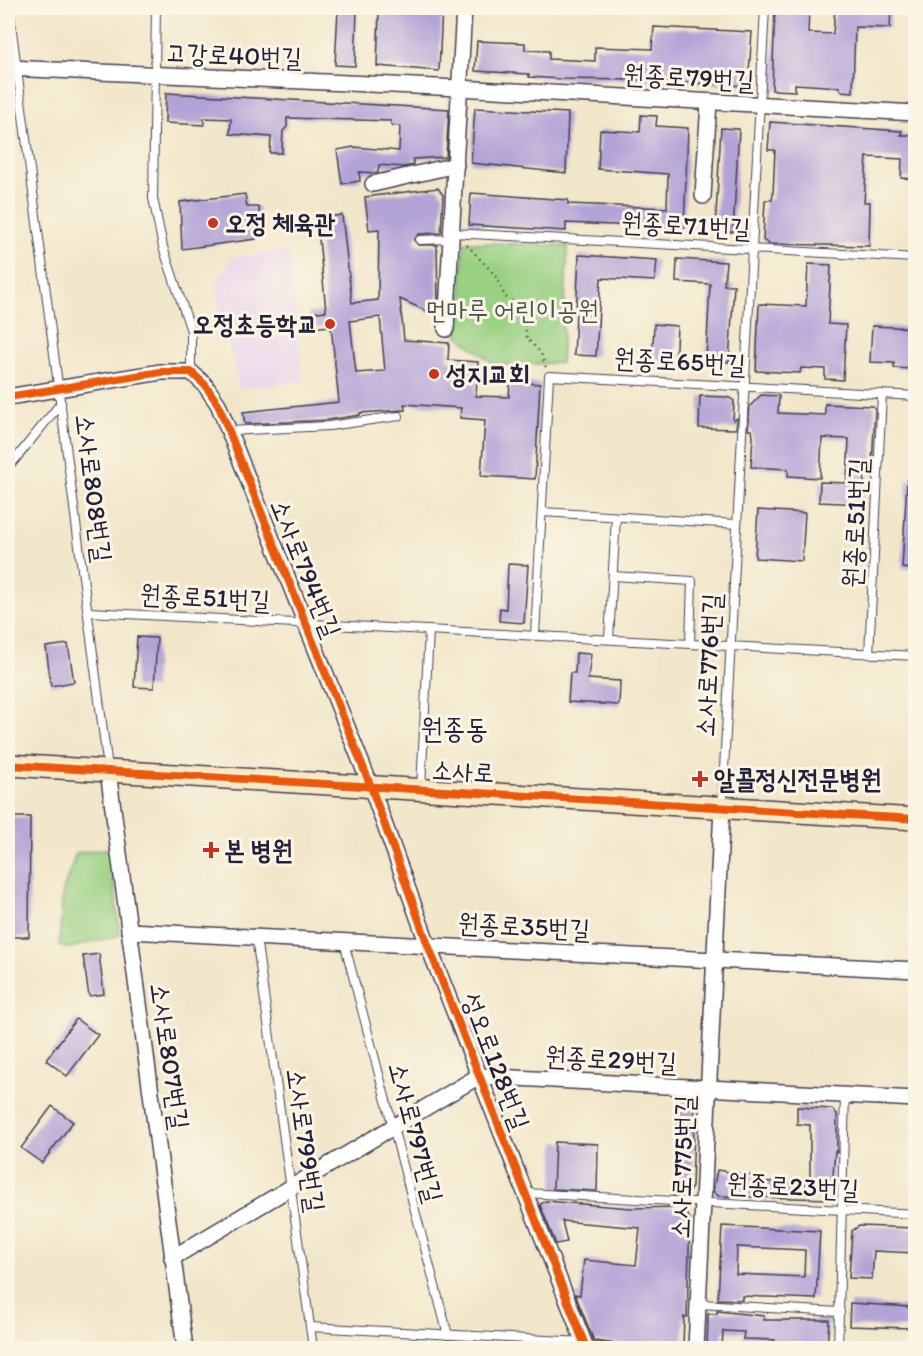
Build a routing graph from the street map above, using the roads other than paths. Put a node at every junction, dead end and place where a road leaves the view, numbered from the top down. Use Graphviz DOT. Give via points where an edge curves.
graph roads {
  1 [pos="9,8"];
  2 [pos="156,8"];
  3 [pos="464,8"];
  4 [pos="765,8"];
  5 [pos="12,68"];
  6 [pos="154,76"];
  7 [pos="459,88"];
  8 [pos="709,102"];
  9 [pos="760,105"];
  10 [pos="915,113"];
  11 [pos="456,165"];
  12 [pos="373,184"];
  13 [pos="703,196"];
  14 [pos="453,236"];
  15 [pos="420,240"];
  16 [pos="752,249"];
  17 [pos="915,258"];
  18 [pos="446,329"];
  19 [pos="191,372"];
  20 [pos="744,385"];
  21 [pos="882,394"];
  22 [pos="60,396"];
  23 [pos="915,396"];
  24 [pos="8,397"];
  25 [pos="399,416"];
  26 [pos="229,431"];
  27 [pos="8,465"];
  28 [pos="542,512"];
  29 [pos="616,516"];
  30 [pos="737,524"];
  31 [pos="613,576"];
  32 [pos="89,612"];
  33 [pos="306,624"];
  34 [pos="429,630"];
  35 [pos="535,635"];
  36 [pos="609,639"];
  37 [pos="690,644"];
  38 [pos="730,646"];
  39 [pos="869,654"];
  40 [pos="915,656"];
  41 [pos="8,765"];
  42 [pos="108,771"];
  43 [pos="371,787"];
  44 [pos="421,790"];
  45 [pos="722,807"];
  46 [pos="915,819"];
  47 [pos="129,931"];
  48 [pos="256,937"];
  49 [pos="344,941"];
  50 [pos="428,945"];
  51 [pos="716,960"];
  52 [pos="915,969"];
  53 [pos="479,1076"];
  54 [pos="709,1089"];
  55 [pos="845,1095"];
  56 [pos="915,1099"];
  57 [pos="394,1128"];
  58 [pos="291,1187"];
  59 [pos="525,1193"];
  60 [pos="704,1203"];
  61 [pos="842,1210"];
  62 [pos="915,1214"];
  63 [pos="172,1258"];
  64 [pos="700,1304"];
  65 [pos="840,1312"];
  66 [pos="310,1327"];
  67 [pos="448,1335"];
  68 [pos="584,1346"];
  69 [pos="185,1348"];
  70 [pos="313,1348"];
  71 [pos="603,1348"];
  72 [pos="696,1348"];
  73 [pos="838,1348"];
  1 -- 5 [label="lane, 소사로808번길"];
  2 -- 6 [label="lane"];
  3 -- 7 [label="street"];
  4 -- 9 [label="lane, 소사로776번길"];
  5 -- 6 [label="street, 고강로40번길"];
  5 -- 22 [label="lane, 소사로808번길"];
  6 -- 7 [label="street, 고강로40번길"];
  6 -- 19 [label="lane" via="153,198 163,247 191,331"];
  7 -- 8 [label="street, 원종로79번길"];
  7 -- 11 [label="street"];
  8 -- 9 [label="street, 원종로79번길"];
  8 -- 13 [label="street"];
  9 -- 10 [label="street, 원종로79번길"];
  9 -- 16 [label="lane, 소사로776번길"];
  11 -- 12 [label="street"];
  11 -- 14 [label="street"];
  14 -- 15 [label="lane, 원종로71번길"];
  14 -- 16 [label="lane, 원종로71번길"];
  14 -- 18 [label="street"];
  16 -- 17 [label="lane, 원종로71번길"];
  16 -- 20 [label="lane, 소사로776번길"];
  19 -- 22 [label="street" via="161,372"];
  19 -- 26 [label="street, 소사로794번길" via="218,404"];
  20 -- 21 [label="lane, 원종로65번길"];
  20 -- 28 [label="lane, 원종로65번길" via="549,376"];
  20 -- 30 [label="lane, 소사로776번길"];
  21 -- 23 [label="lane, 원종로65번길"];
  21 -- 39 [label="lane, 원종로51번길"];
  22 -- 24 [label="street"];
  22 -- 27 [label="lane"];
  22 -- 32 [label="lane, 소사로808번길"];
  25 -- 26 [label="lane" via="329,426"];
  26 -- 33 [label="street, 소사로794번길"];
  28 -- 29 [label="lane"];
  28 -- 35 [label="lane"];
  29 -- 30 [label="lane"];
  29 -- 31 [label="lane"];
  30 -- 38 [label="lane, 소사로776번길"];
  31 -- 36 [label="lane"];
  31 -- 37 [label="lane" via="692,581"];
  32 -- 33 [label="lane, 원종로51번길"];
  32 -- 42 [label="lane, 소사로808번길"];
  33 -- 34 [label="lane, 원종로51번길"];
  33 -- 43 [label="street, 소사로794번길"];
  34 -- 35 [label="lane, 원종로51번길"];
  34 -- 44 [label="lane"];
  35 -- 36 [label="lane, 원종로51번길"];
  36 -- 37 [label="lane, 원종로51번길"];
  37 -- 38 [label="lane, 원종로51번길"];
  38 -- 39 [label="lane, 원종로51번길"];
  38 -- 45 [label="lane, 소사로776번길"];
  39 -- 40 [label="lane, 원종로51번길"];
  41 -- 42 [label="street, 소사로"];
  42 -- 43 [label="street, 소사로"];
  42 -- 47 [label="street, 소사로807번길"];
  43 -- 44 [label="street, 소사로"];
  43 -- 50 [label="street, 성오로128번길"];
  44 -- 45 [label="street, 소사로"];
  45 -- 46 [label="street, 소사로"];
  45 -- 51 [label="street, 소사로775번길"];
  47 -- 48 [label="street, 원종로35번길"];
  47 -- 63 [label="street, 소사로807번길"];
  48 -- 49 [label="street, 원종로35번길"];
  48 -- 58 [label="lane, 소사로799번길"];
  49 -- 50 [label="street, 원종로35번길"];
  49 -- 57 [label="lane, 소사로797번길"];
  50 -- 51 [label="street, 원종로35번길"];
  50 -- 53 [label="street, 성오로128번길"];
  51 -- 52 [label="street, 원종로35번길"];
  51 -- 54 [label="street, 소사로775번길"];
  53 -- 54 [label="street, 원종로29번길"];
  53 -- 57 [label="street"];
  53 -- 59 [label="street, 성오로128번길"];
  54 -- 55 [label="street, 원종로29번길"];
  54 -- 60 [label="street, 소사로775번길"];
  55 -- 56 [label="street, 원종로29번길"];
  55 -- 61 [label="lane"];
  57 -- 58 [label="street"];
  57 -- 67 [label="lane, 소사로797번길"];
  58 -- 63 [label="street"];
  58 -- 66 [label="lane, 소사로799번길"];
  59 -- 60 [label="lane, 원종로23번길"];
  59 -- 68 [label="street, 성오로128번길"];
  60 -- 61 [label="lane, 원종로23번길"];
  60 -- 64 [label="street, 소사로775번길"];
  61 -- 62 [label="lane, 원종로23번길"];
  61 -- 65 [label="lane"];
  63 -- 69 [label="street, 소사로807번길"];
  64 -- 65 [label="lane"];
  64 -- 72 [label="street, 소사로775번길"];
  65 -- 73 [label="lane"];
  66 -- 67 [label="lane"];
  66 -- 70 [label="lane, 소사로799번길"];
  67 -- 68 [label="lane"];
  68 -- 71 [label="lane"];
}
